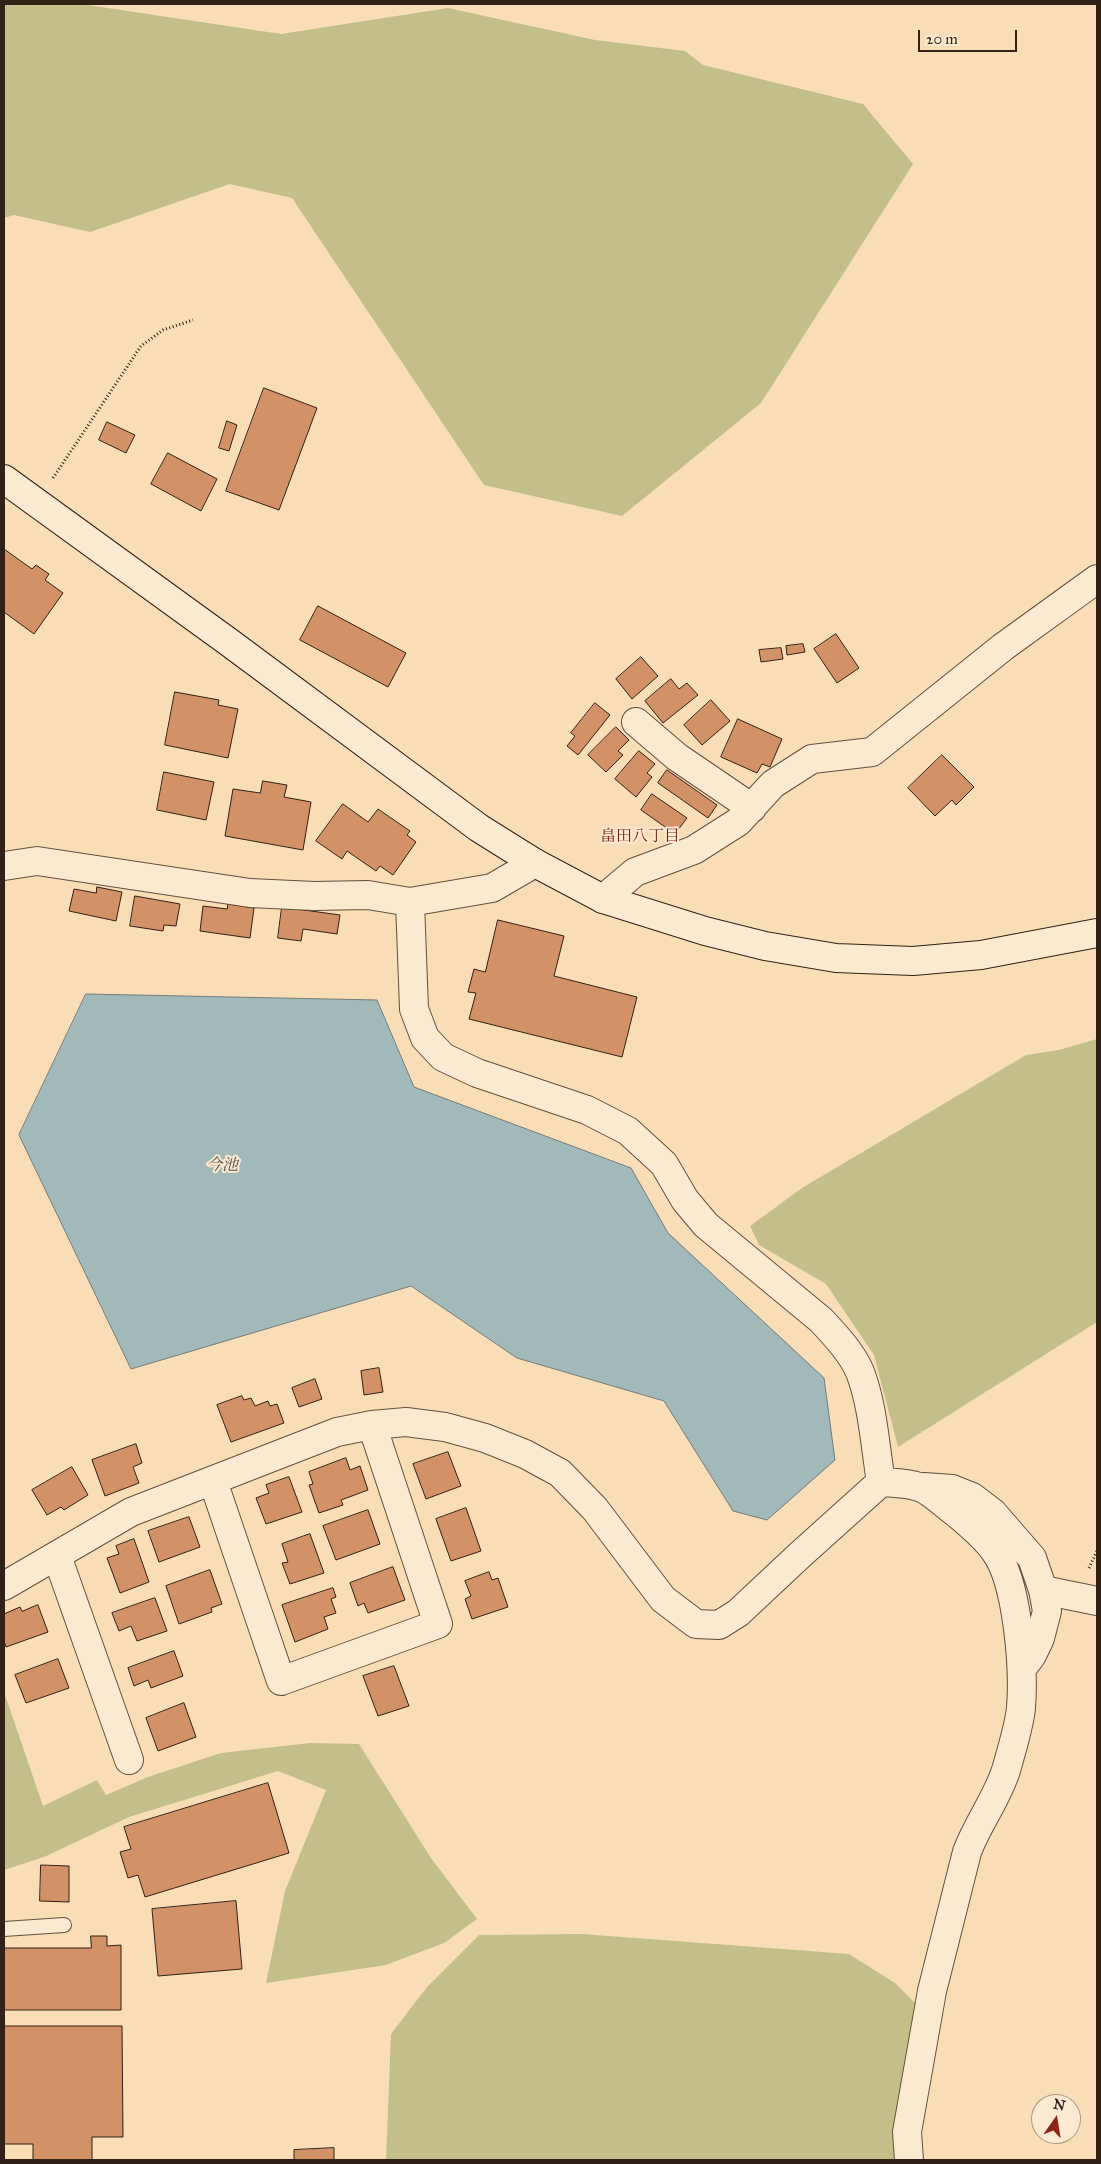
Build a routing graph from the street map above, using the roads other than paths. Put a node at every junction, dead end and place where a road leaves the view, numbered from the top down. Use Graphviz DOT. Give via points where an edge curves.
graph roads {
  1 [pos="4,479"];
  2 [pos="1097,581"];
  3 [pos="636,722"];
  4 [pos="752,808"];
  5 [pos="535,863"];
  6 [pos="4,866"];
  7 [pos="603,899"];
  8 [pos="410,902"];
  9 [pos="1097,933"];
  10 [pos="372,1425"];
  11 [pos="212,1481"];
  12 [pos="881,1482"];
  13 [pos="920,1487"];
  14 [pos="57,1556"];
  15 [pos="4,1586"];
  16 [pos="1044,1590"];
  17 [pos="1097,1601"];
  18 [pos="1023,1667"];
  19 [pos="129,1760"];
  20 [pos="64,1926"];
  21 [pos="4,1929"];
  22 [pos="909,2160"];
  1 -- 5 [label="street" via="479,828"];
  2 -- 4 [label="street" via="1003,647 872,752 812,759 773,784"];
  3 -- 4 [label="street" via="677,756"];
  4 -- 7 [label="street" via="738,822 694,850 635,872"];
  5 -- 7 [label="street"];
  5 -- 8 [label="street" via="492,888"];
  6 -- 8 [label="street" via="38,860 250,893 368,895"];
  7 -- 9 [label="street" via="705,931 765,946 836,958 912,961 982,956"];
  8 -- 12 [label="street" via="414,1009 425,1038 443,1057 477,1073 587,1110 628,1131 664,1164 685,1200 706,1225 821,1320 838,1338 859,1371 868,1398"];
  10 -- 11 [label="street" via="337,1432"];
  10 -- 11 [label="street" via="438,1624 281,1680"];
  10 -- 12 [label="street" via="406,1422 445,1427 509,1447 560,1473 595,1509 663,1599 696,1624 719,1625 738,1614"];
  11 -- 14 [label="street" via="132,1512"];
  12 -- 13 [label="street"];
  13 -- 16 [label="street" via="952,1489 972,1497 993,1513 1032,1558"];
  13 -- 18 [label="street" via="973,1527 995,1550 1007,1577 1016,1613"];
  14 -- 15 [label="street"];
  14 -- 19 [label="street"];
  16 -- 17 [label="street"];
  16 -- 18 [label="street" via="1047,1611 1040,1638"];
  18 -- 22 [label="street" via="1021,1710 1007,1768 967,1852 932,1990 907,2132"];
  20 -- 21 [label="lane"];
}
